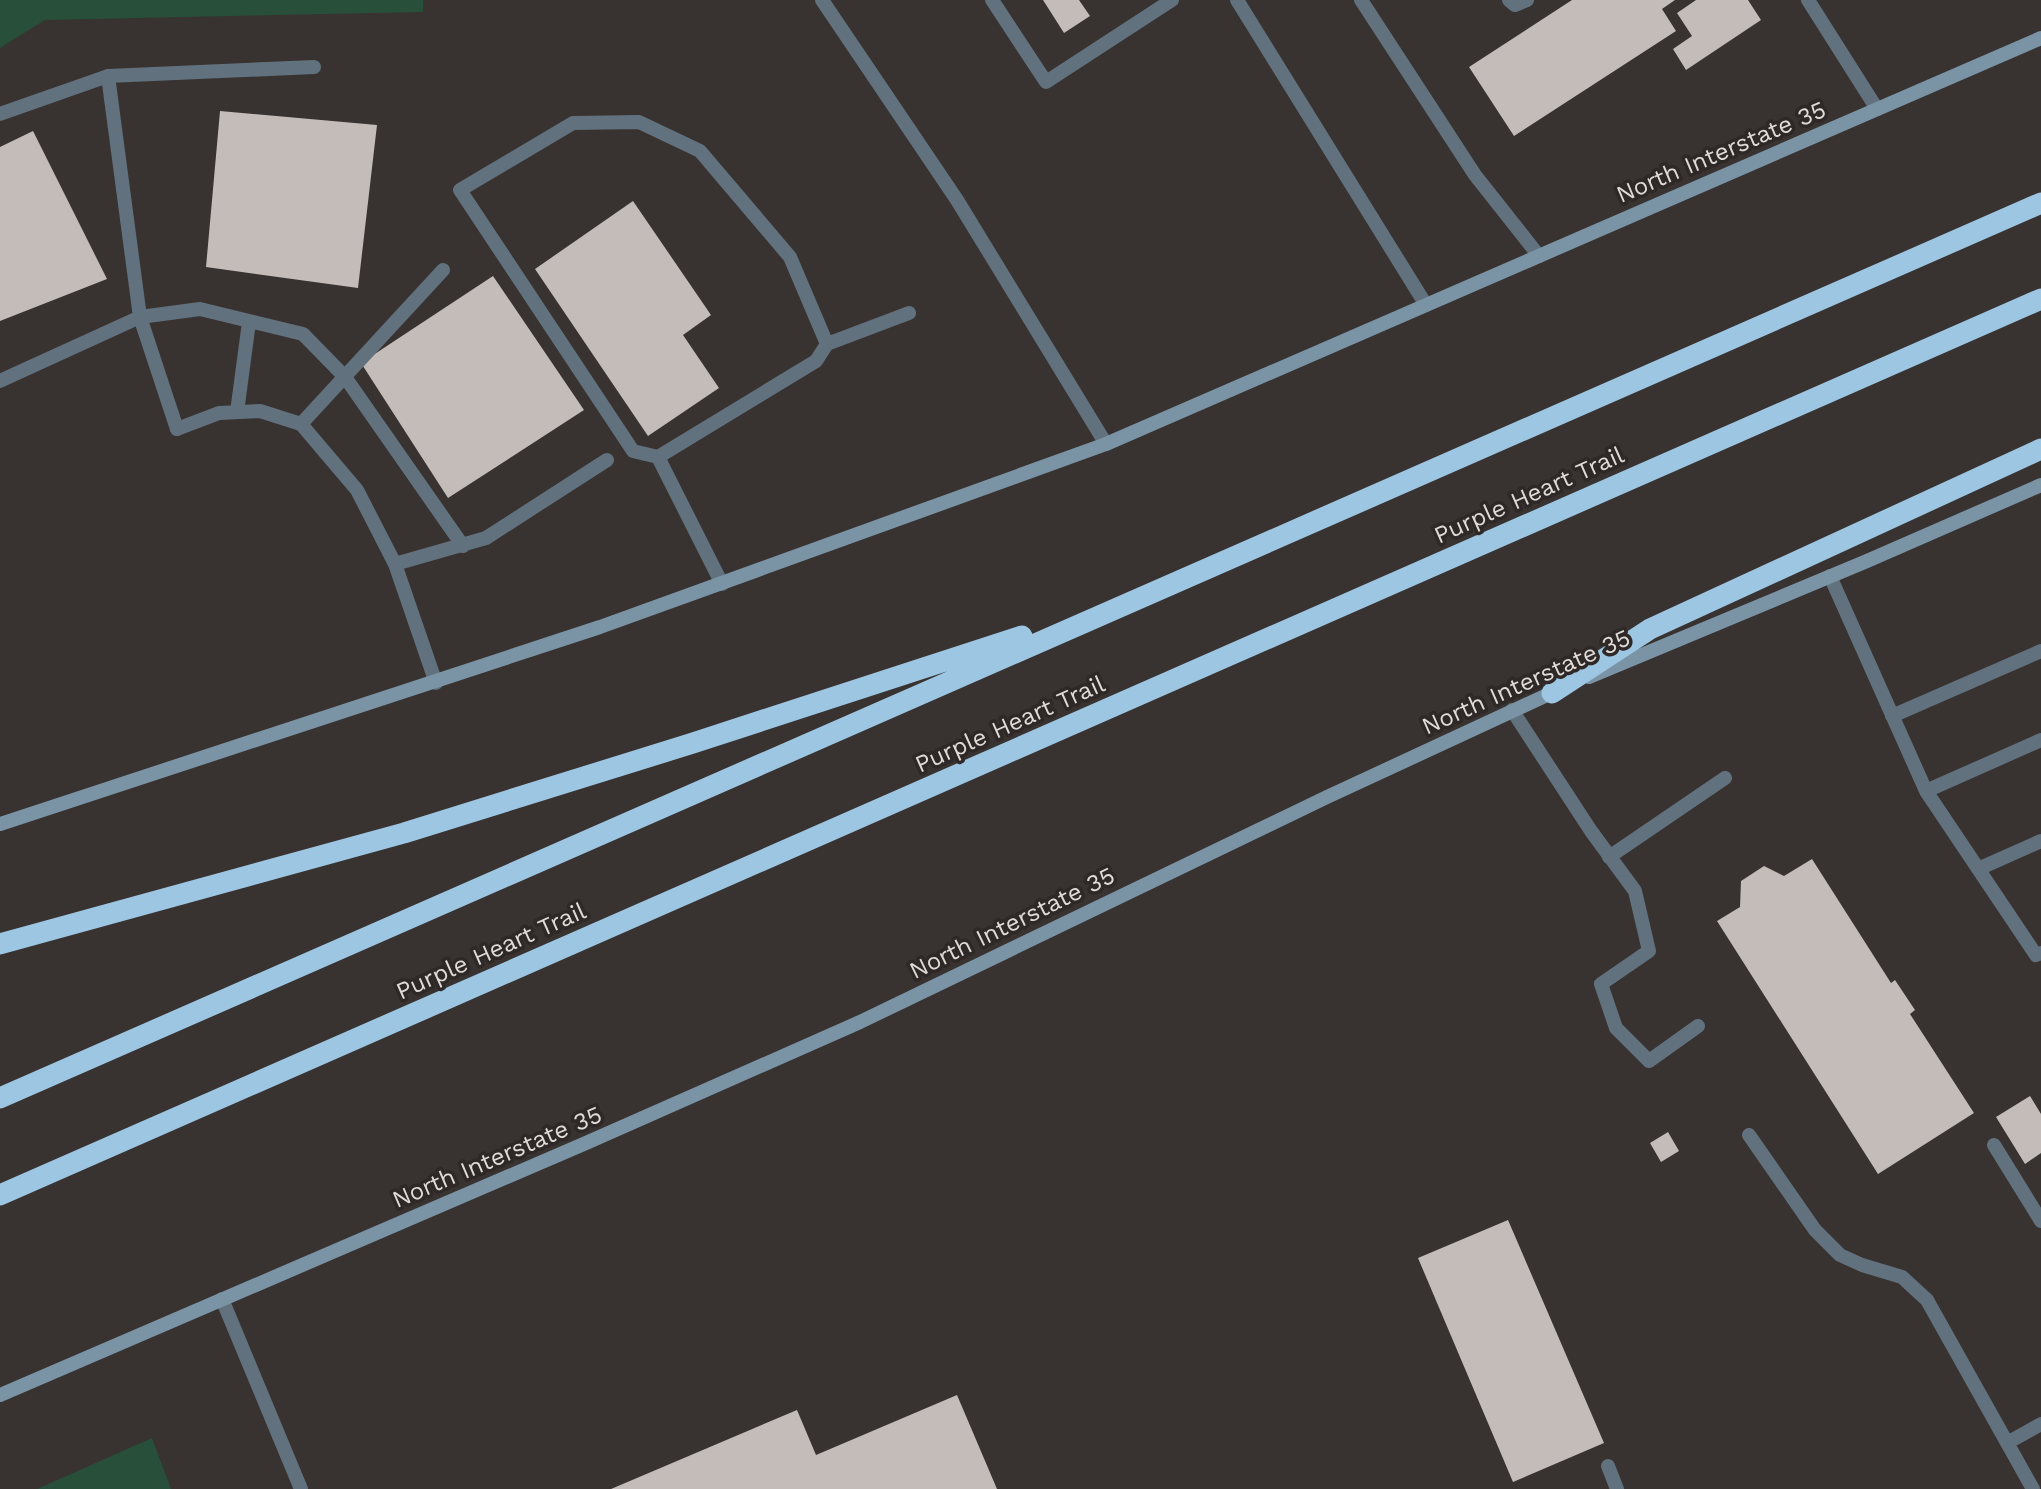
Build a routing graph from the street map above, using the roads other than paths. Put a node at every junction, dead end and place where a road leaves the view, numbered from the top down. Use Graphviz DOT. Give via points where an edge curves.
graph roads {
  1 [pos="822,0"];
  2 [pos="992,0"];
  3 [pos="1172,0"];
  4 [pos="1237,0"];
  5 [pos="1361,0"];
  6 [pos="1509,0"];
  7 [pos="1527,0"];
  8 [pos="1808,0"];
  9 [pos="2041,38"];
  10 [pos="314,67"];
  11 [pos="108,76"];
  12 [pos="1877,110"];
  13 [pos="0,114"];
  14 [pos="2041,203"];
  15 [pos="1539,256"];
  16 [pos="443,270"];
  17 [pos="2041,299"];
  18 [pos="1426,305"];
  19 [pos="909,313"];
  20 [pos="140,317"];
  21 [pos="249,322"];
  22 [pos="827,344"];
  23 [pos="345,377"];
  24 [pos="0,382"];
  25 [pos="237,412"];
  26 [pos="301,424"];
  27 [pos="1106,444"];
  28 [pos="2041,449"];
  29 [pos="658,457"];
  30 [pos="607,460"];
  31 [pos="2041,485"];
  32 [pos="463,545"];
  33 [pos="395,564"];
  34 [pos="1830,576"];
  35 [pos="722,584"];
  36 [pos="1138,598"];
  37 [pos="2041,651"];
  38 [pos="436,682"];
  39 [pos="1552,693"];
  40 [pos="1513,710"];
  41 [pos="1892,716"];
  42 [pos="2041,740"];
  43 [pos="1725,778"];
  44 [pos="1926,791"];
  45 [pos="0,824"];
  46 [pos="2041,841"];
  47 [pos="1609,857"];
  48 [pos="1978,869"];
  49 [pos="0,944"];
  50 [pos="2039,956"];
  51 [pos="1698,1026"];
  52 [pos="0,1098"];
  53 [pos="1749,1135"];
  54 [pos="1994,1145"];
  55 [pos="0,1195"];
  56 [pos="2041,1221"];
  57 [pos="222,1299"];
  58 [pos="0,1395"];
  59 [pos="2041,1424"];
  60 [pos="2007,1443"];
  61 [pos="1608,1466"];
  62 [pos="301,1489"];
  63 [pos="1617,1489"];
  64 [pos="2032,1489"];
  1 -- 27 [label="street" via="957,200"];
  2 -- 3 [label="street" via="1046,82"];
  4 -- 18 [label="street"];
  5 -- 15 [label="street" via="1475,175"];
  6 -- 7 [label="street" via="1515,5"];
  8 -- 12 [label="street"];
  9 -- 12 [label="main road, North Interstate 35"];
  10 -- 11 [label="street"];
  11 -- 13 [label="street"];
  11 -- 20 [label="street"];
  12 -- 15 [label="main road, North Interstate 35"];
  14 -- 36 [label="highway"];
  15 -- 18 [label="main road, North Interstate 35"];
  16 -- 23 [label="street"];
  17 -- 55 [label="highway, Purple Heart Trail"];
  18 -- 27 [label="main road, North Interstate 35"];
  19 -- 22 [label="street"];
  20 -- 21 [label="street" via="200,309"];
  20 -- 24 [label="street"];
  20 -- 25 [label="street" via="177,429 219,413"];
  21 -- 23 [label="street" via="303,334"];
  21 -- 25 [label="street"];
  22 -- 29 [label="street" via="816,361"];
  22 -- 29 [label="street" via="790,257 701,151 639,122 573,123 460,190 633,451"];
  23 -- 26 [label="street"];
  23 -- 32 [label="street"];
  25 -- 26 [label="street" via="260,411"];
  26 -- 33 [label="street" via="357,490"];
  27 -- 35 [label="main road, North Interstate 35"];
  28 -- 39 [label="highway" via="1650,629"];
  29 -- 35 [label="street"];
  30 -- 32 [label="street" via="486,538"];
  31 -- 34 [label="main road, North Interstate 35"];
  32 -- 33 [label="street"];
  33 -- 38 [label="street"];
  34 -- 39 [label="main road, North Interstate 35"];
  34 -- 41 [label="street"];
  35 -- 38 [label="main road, North Interstate 35"];
  36 -- 49 [label="highway" via="404,833"];
  36 -- 52 [label="highway"];
  37 -- 41 [label="street"];
  38 -- 45 [label="main road, North Interstate 35"];
  39 -- 40 [label="main road, North Interstate 35"];
  40 -- 47 [label="street"];
  40 -- 57 [label="main road, North Interstate 35" via="860,1022"];
  41 -- 44 [label="street"];
  42 -- 44 [label="street"];
  43 -- 47 [label="street"];
  44 -- 48 [label="street"];
  46 -- 48 [label="street"];
  47 -- 51 [label="street" via="1635,891 1649,950 1601,984 1616,1028 1649,1061"];
  48 -- 50 [label="street"];
  53 -- 60 [label="street" via="1815,1230 1840,1255 1902,1277 1927,1300"];
  54 -- 56 [label="street"];
  57 -- 58 [label="main road, North Interstate 35"];
  57 -- 62 [label="street"];
  59 -- 60 [label="street"];
  60 -- 64 [label="street"];
  61 -- 63 [label="street"];
}
